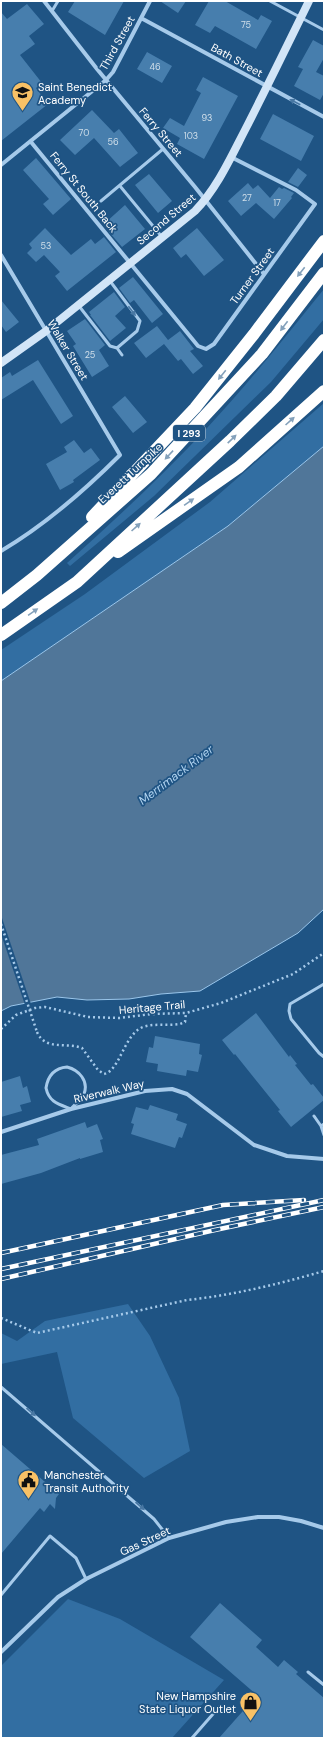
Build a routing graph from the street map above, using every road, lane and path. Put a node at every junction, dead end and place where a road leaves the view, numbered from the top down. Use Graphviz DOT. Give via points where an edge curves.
graph roads {
  1 [pos="44,1"];
  2 [pos="58,1"];
  3 [pos="150,1"];
  4 [pos="270,1"];
  5 [pos="309,1"];
  6 [pos="52,12"];
  7 [pos="301,17"];
  8 [pos="141,18"];
  9 [pos="324,30"];
  10 [pos="106,80"];
  11 [pos="267,87"];
  12 [pos="324,117"];
  13 [pos="31,142"];
  14 [pos="163,149"];
  15 [pos="231,157"];
  16 [pos="1,165"];
  17 [pos="120,186"];
  18 [pos="205,200"];
  19 [pos="101,201"];
  20 [pos="162,237"];
  21 [pos="324,241"];
  22 [pos="1,255"];
  23 [pos="129,263"];
  24 [pos="324,273"];
  25 [pos="264,274"];
  26 [pos="109,280"];
  27 [pos="78,305"];
  28 [pos="46,331"];
  29 [pos="324,340"];
  30 [pos="198,346"];
  31 [pos="117,348"];
  32 [pos="122,355"];
  33 [pos="1,363"];
  34 [pos="324,391"];
  35 [pos="1,551"];
  36 [pos="37,575"];
  37 [pos="77,582"];
  38 [pos="1,603"];
  39 [pos="1,635"];
  40 [pos="1,924"];
  41 [pos="324,953"];
  42 [pos="324,984"];
  43 [pos="186,1013"];
  44 [pos="1,1029"];
  45 [pos="324,1057"];
  46 [pos="71,1108"];
  47 [pos="314,1116"];
  48 [pos="323,1125"];
  49 [pos="1,1132"];
  50 [pos="324,1135"];
  51 [pos="324,1159"];
  52 [pos="324,1271"];
  53 [pos="1,1318"];
  54 [pos="1,1387"];
  55 [pos="324,1528"];
  56 [pos="169,1538"];
  57 [pos="86,1579"];
  58 [pos="1,1596"];
  59 [pos="1,1652"];
  60 [pos="308,1672"];
  61 [pos="324,1685"];
  62 [pos="220,1706"];
  63 [pos="192,1738"];
  1 -- 6 [label="street, Ferry Street"];
  2 -- 6 [label="lane"];
  3 -- 8 [label="street, Third Street"];
  4 -- 7 [label="lane"];
  5 -- 7 [label="main road, Second Street"];
  6 -- 10 [label="street, Ferry Street"];
  7 -- 9 [label="lane"];
  7 -- 11 [label="main road, Second Street"];
  8 -- 10 [label="street, Third Street" via="113,72"];
  8 -- 11 [label="street, Bath Street"];
  10 -- 13 [label="street, Third Street"];
  10 -- 14 [label="street, Ferry Street"];
  12 -- 11 [label="street, Bath Street, one-way"];
  11 -- 15 [label="main road, Second Street"];
  13 -- 16 [label="street, Third Street"];
  13 -- 23 [label="street, Ferry St South Back"];
  14 -- 17 [label="lane"];
  14 -- 18 [label="street, Ferry Street"];
  15 -- 18 [label="main road, Second Street"];
  15 -- 25 [label="street, Turner Street" via="296,190 315,204"];
  17 -- 19 [label="lane"];
  17 -- 20 [label="lane"];
  18 -- 20 [label="main road, Second Street"];
  18 -- 25 [label="street, Ferry Street"];
  20 -- 23 [label="main road, Second Street"];
  21 -- 36 [label="highway, one-way" via="195,408"];
  22 -- 28 [label="street, Walker Street"];
  23 -- 26 [label="main road, Second Street"];
  23 -- 30 [label="street, Ferry St South Back"];
  24 -- 36 [label="highway, Everett Turnpike / I 293, one-way" via="262,354 151,474"];
  25 -- 30 [label="street, Turner Street" via="214,344 206,349"];
  26 -- 27 [label="main road, Second Street"];
  26 -- 31 [label="lane, one-way" via="140,321 137,331"];
  27 -- 28 [label="main road, Second Street"];
  27 -- 31 [label="lane" via="110,346"];
  28 -- 33 [label="main road, Second Street"];
  28 -- 35 [label="street, Walker Street" via="120,455 51,518"];
  37 -- 29 [label="highway, one-way" via="276,396"];
  31 -- 32 [label="lane"];
  37 -- 34 [label="highway, one-way" via="239,466"];
  36 -- 38 [label="highway, Everett Turnpike / I 293"];
  39 -- 37 [label="highway, one-way"];
  40 -- 43 [label="path, bridge" via="41,1039 47,1043 82,1048 104,1074 111,1071 138,1030 149,1026 180,1024 184,1022"];
  41 -- 43 [label="path, Heritage Trail" via="293,974 221,1003"];
  42 -- 45 [label="lane" via="290,1004 289,1011 291,1020"];
  43 -- 44 [label="path, Heritage Trail" via="107,1018 88,1017 45,1007 16,1015"];
  46 -- 46 [label="lane" via="57,1104 48,1094 47,1081 50,1075 61,1068 73,1069 85,1083 84,1095"];
  46 -- 49 [label="street, Riverwalk Way"];
  46 -- 51 [label="street, Riverwalk Way" via="145,1091 172,1089 187,1094 254,1145 287,1156"];
  47 -- 48 [label="lane"];
  48 -- 50 [label="lane"];
  52 -- 53 [label="path" via="275,1285 187,1300 37,1333"];
  54 -- 56 [label="lane, one-way" via="154,1519"];
  55 -- 56 [label="street, Gas Street" via="279,1517 258,1517 226,1522"];
  56 -- 57 [label="street, Gas Street"];
  57 -- 58 [label="lane" via="76,1558 50,1536"];
  57 -- 59 [label="street, Gas Street" via="58,1597"];
  60 -- 61 [label="lane"];
  62 -- 63 [label="lane"];
}
